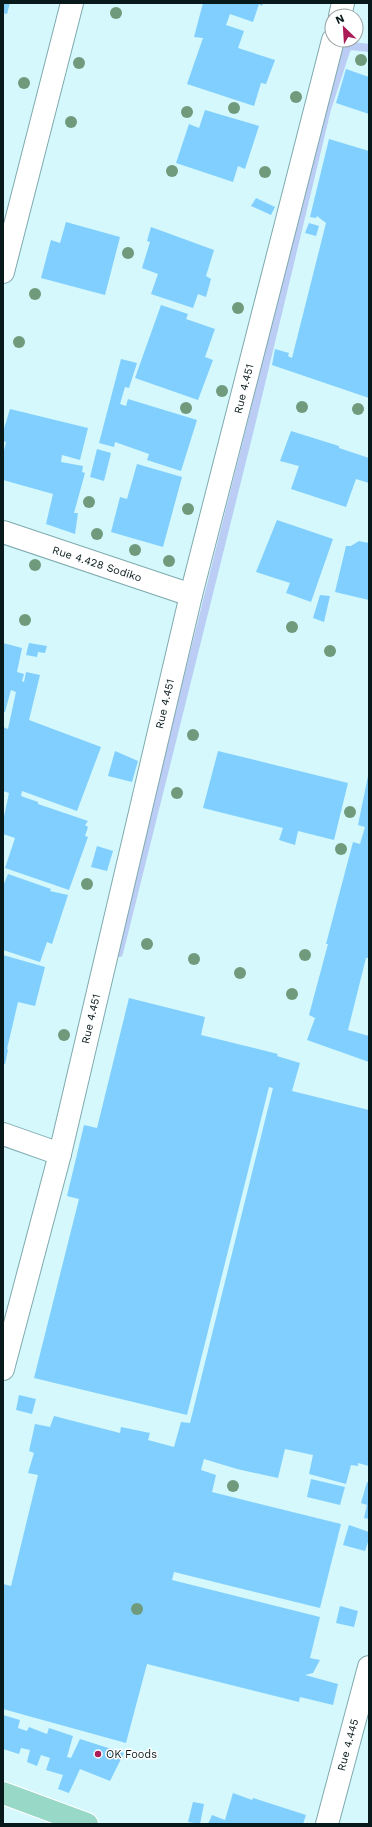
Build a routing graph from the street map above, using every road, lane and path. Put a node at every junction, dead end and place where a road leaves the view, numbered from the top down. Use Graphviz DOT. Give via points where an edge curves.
graph roads {
  1 [pos="72,3"];
  2 [pos="331,48"];
  3 [pos="3,272"];
  4 [pos="3,532"];
  5 [pos="191,595"];
  6 [pos="3,1134"];
  7 [pos="60,1154"];
  8 [pos="3,1369"];
  9 [pos="369,1667"];
  10 [pos="3,1793"];
  11 [pos="87,1824"];
  12 [pos="327,1824"];
  1 -- 3 [label="street"];
  2 -- 5 [label="street, Rue 4.451"];
  4 -- 5 [label="street, Rue 4.428 Sodiko"];
  5 -- 7 [label="street, Rue 4.451"];
  6 -- 7 [label="street"];
  7 -- 8 [label="street, Rue 4.451"];
  9 -- 12 [label="street, Rue 4.445"];
  10 -- 11 [label="main road"];
}
